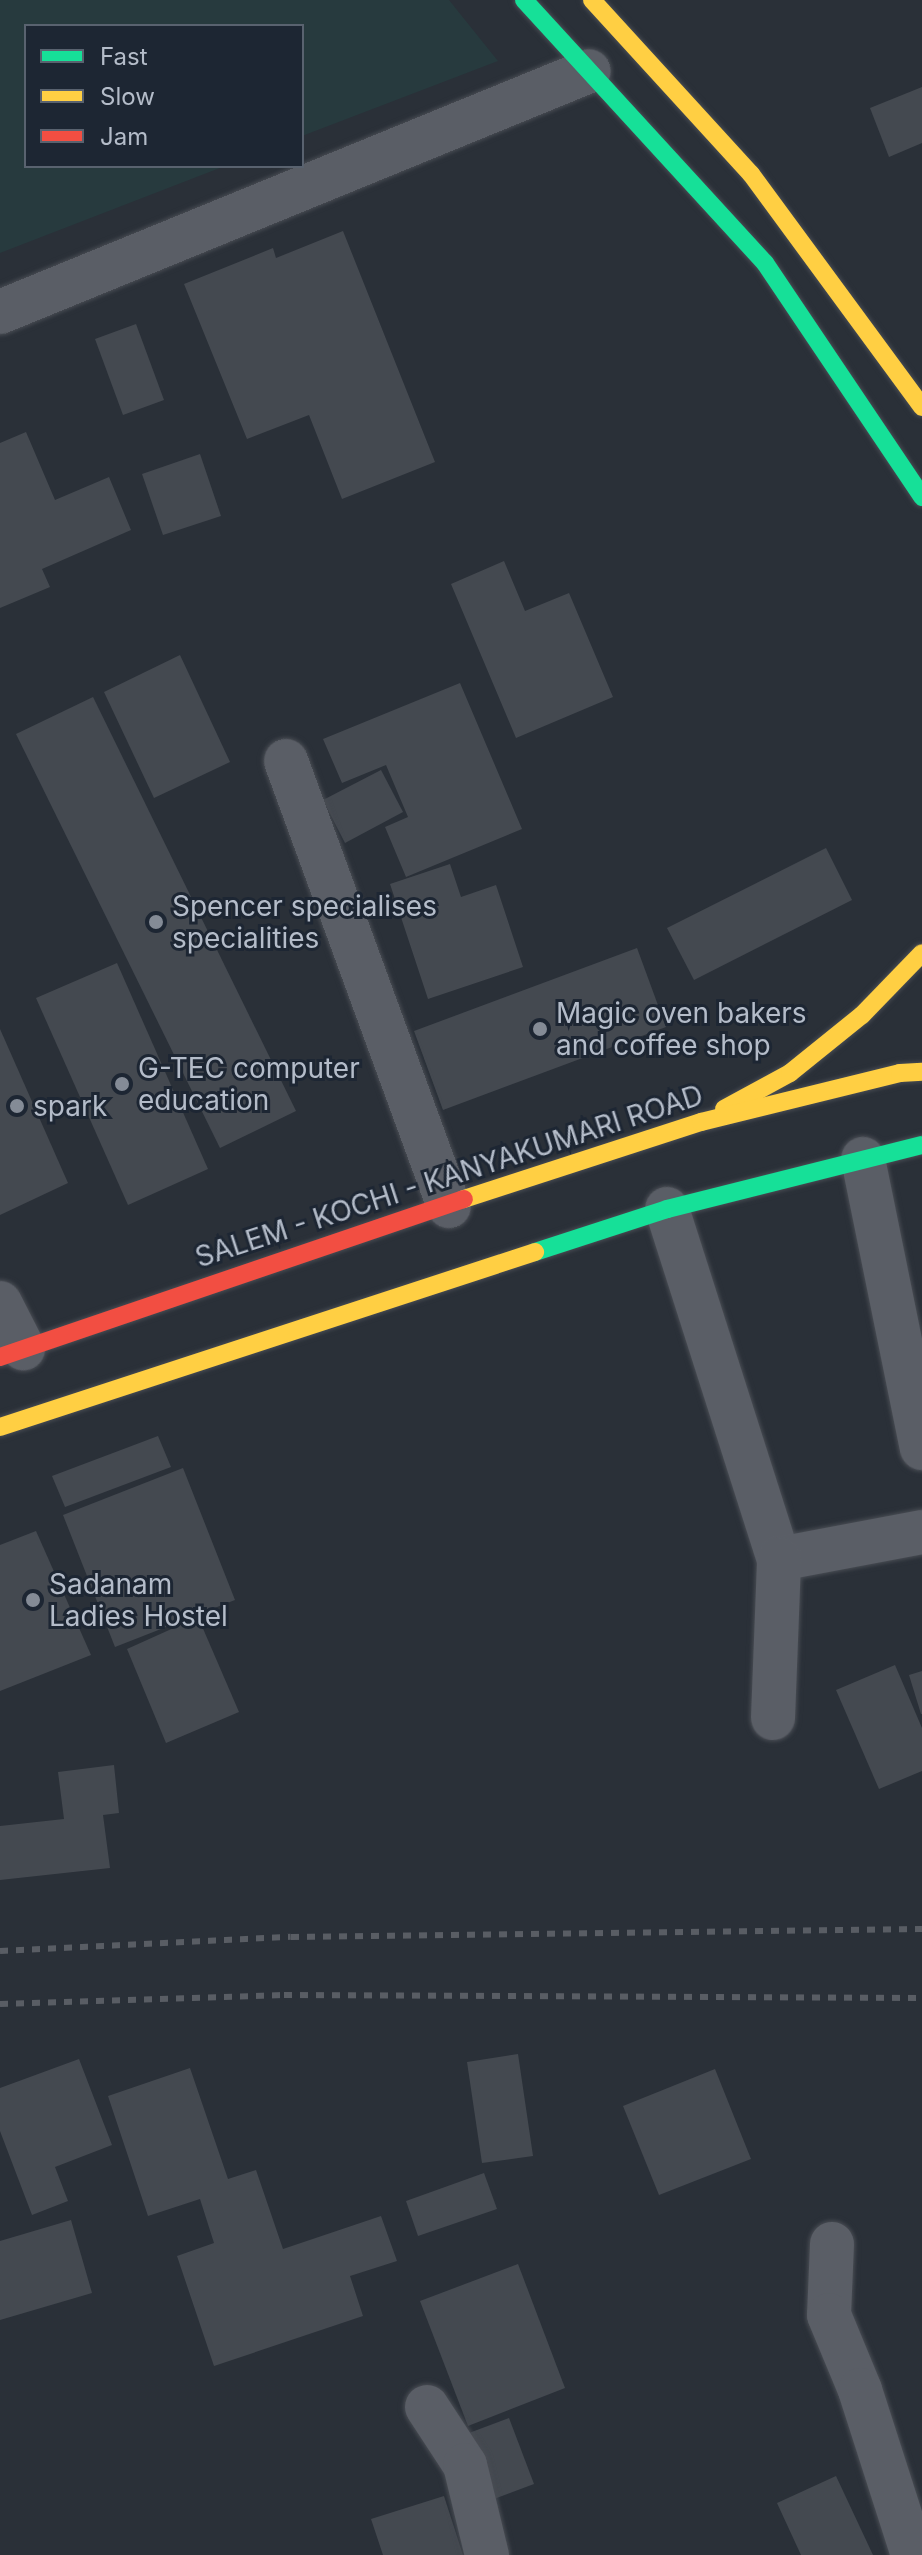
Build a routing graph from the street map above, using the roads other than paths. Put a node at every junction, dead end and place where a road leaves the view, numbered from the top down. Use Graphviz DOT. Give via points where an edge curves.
graph roads {
  1 [pos="524,0"];
  2 [pos="592,0"];
  3 [pos="589,71"];
  4 [pos="0,312"];
  5 [pos="922,407"];
  6 [pos="922,497"];
  7 [pos="286,761"];
  8 [pos="922,953"];
  9 [pos="922,1072"];
  10 [pos="701,1122"];
  11 [pos="922,1145"];
  12 [pos="863,1159"];
  13 [pos="449,1206"];
  14 [pos="667,1209"];
  15 [pos="0,1303"];
  16 [pos="11,1352"];
  17 [pos="0,1427"];
  18 [pos="922,1448"];
  19 [pos="922,1532"];
  20 [pos="779,1559"];
  21 [pos="773,1718"];
  22 [pos="832,2244"];
  23 [pos="427,2407"];
  24 [pos="487,2555"];
  25 [pos="913,2555"];
  1 -- 3 [label="main road"];
  2 -- 5 [label="main road" via="751,174"];
  3 -- 4 [label="street"];
  3 -- 6 [label="main road" via="765,263"];
  7 -- 13 [label="street"];
  8 -- 10 [label="main road" via="862,1015 790,1073"];
  9 -- 10 [label="main road, SALEM - KOCHI - KANYAKUMARI ROAD"];
  10 -- 13 [label="main road, SALEM - KOCHI - KANYAKUMARI ROAD"];
  11 -- 12 [label="main road"];
  12 -- 14 [label="main road"];
  12 -- 18 [label="street"];
  13 -- 16 [label="main road, SALEM - KOCHI - KANYAKUMARI ROAD"];
  14 -- 17 [label="main road"];
  14 -- 20 [label="street"];
  15 -- 16 [label="street"];
  19 -- 20 [label="street"];
  20 -- 21 [label="street"];
  22 -- 25 [label="street" via="829,2315 860,2390"];
  23 -- 24 [label="street" via="465,2465"];
}
